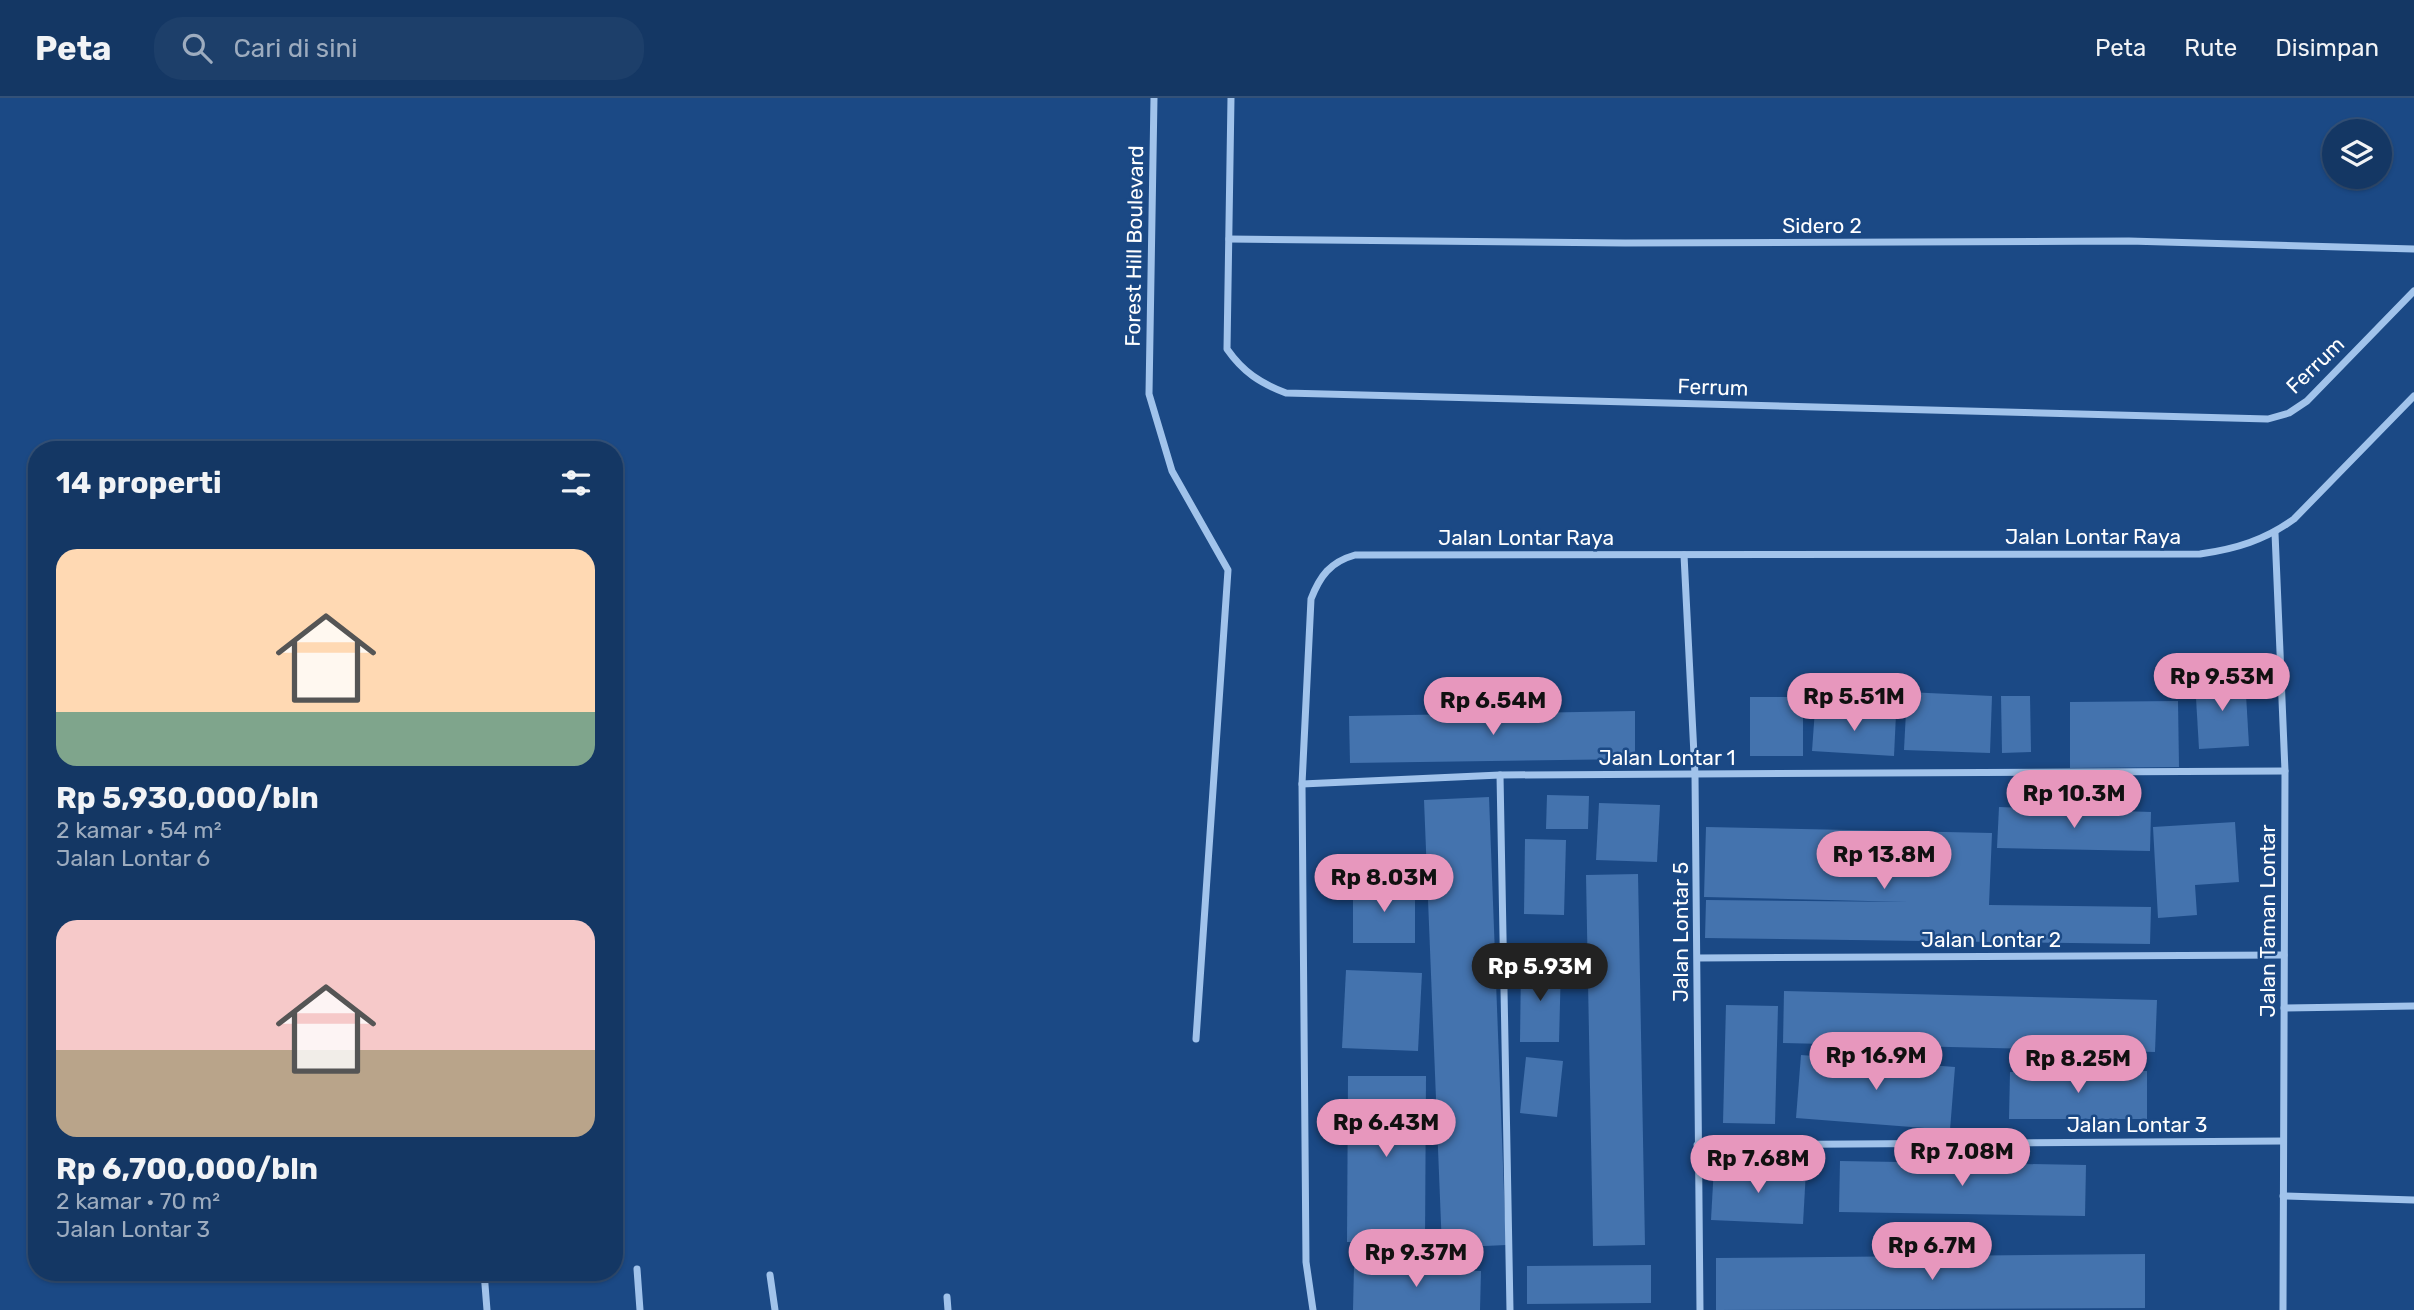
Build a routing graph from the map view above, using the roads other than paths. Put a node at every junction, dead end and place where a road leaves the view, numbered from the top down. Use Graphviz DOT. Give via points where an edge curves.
graph roads {
  1 [pos="1154,98"];
  2 [pos="1231,98"];
  3 [pos="1229,239"];
  4 [pos="2414,250"];
  5 [pos="2414,290"];
  6 [pos="2414,396"];
  7 [pos="2275,533"];
  8 [pos="1684,555"];
  9 [pos="2285,771"];
  10 [pos="1500,775"];
  11 [pos="1695,775"];
  12 [pos="1302,784"];
  13 [pos="2284,955"];
  14 [pos="1698,958"];
  15 [pos="2414,1006"];
  16 [pos="2284,1008"];
  17 [pos="1196,1039"];
  18 [pos="2283,1141"];
  19 [pos="1697,1145"];
  20 [pos="2283,1196"];
  21 [pos="2414,1200"];
  22 [pos="637,1269"];
  23 [pos="771,1275"];
  24 [pos="485,1281"];
  25 [pos="947,1297"];
  26 [pos="487,1310"];
  27 [pos="640,1310"];
  28 [pos="775,1310"];
  29 [pos="948,1310"];
  30 [pos="1313,1310"];
  31 [pos="1510,1310"];
  32 [pos="1700,1310"];
  33 [pos="2283,1310"];
  1 -- 17 [label="street, Forest Hill Boulevard" via="1149,394 1172,471 1228,570"];
  2 -- 3 [label="street, Ferrum"];
  3 -- 4 [label="street, Sidero 2" via="2129,241"];
  3 -- 5 [label="street, Ferrum" via="1227,349 1241,368 1262,384 1286,393 2268,419 2307,401"];
  6 -- 7 [label="street, Jalan Lontar Raya" via="2319,495"];
  7 -- 8 [label="street, Jalan Lontar Raya" via="2235,550 2200,554"];
  7 -- 9 [label="street, Jalan Taman Lontar"];
  8 -- 11 [label="street, Jalan Lontar 5"];
  8 -- 12 [label="street, Jalan Lontar Raya" via="1355,555 1340,559 1327,569 1311,599"];
  9 -- 11 [label="street, Jalan Lontar 1"];
  9 -- 13 [label="street, Jalan Taman Lontar"];
  10 -- 11 [label="street, Jalan Lontar 1"];
  10 -- 12 [label="street, Jalan Lontar 1"];
  10 -- 31 [label="street"];
  11 -- 14 [label="street, Jalan Lontar 5"];
  12 -- 30 [label="street, Jalan Lontar Raya" via="1306,1262"];
  13 -- 14 [label="street, Jalan Lontar 2"];
  13 -- 16 [label="street, Jalan Taman Lontar"];
  14 -- 19 [label="street, Jalan Lontar 5"];
  15 -- 16 [label="street"];
  16 -- 18 [label="street, Jalan Taman Lontar"];
  18 -- 19 [label="street, Jalan Lontar 3"];
  18 -- 20 [label="street, Jalan Taman Lontar"];
  19 -- 32 [label="street, Jalan Lontar 5"];
  20 -- 21 [label="street"];
  20 -- 33 [label="street, Jalan Taman Lontar"];
  22 -- 27 [label="street"];
  23 -- 28 [label="street"];
  24 -- 26 [label="street"];
  25 -- 29 [label="street"];
}
